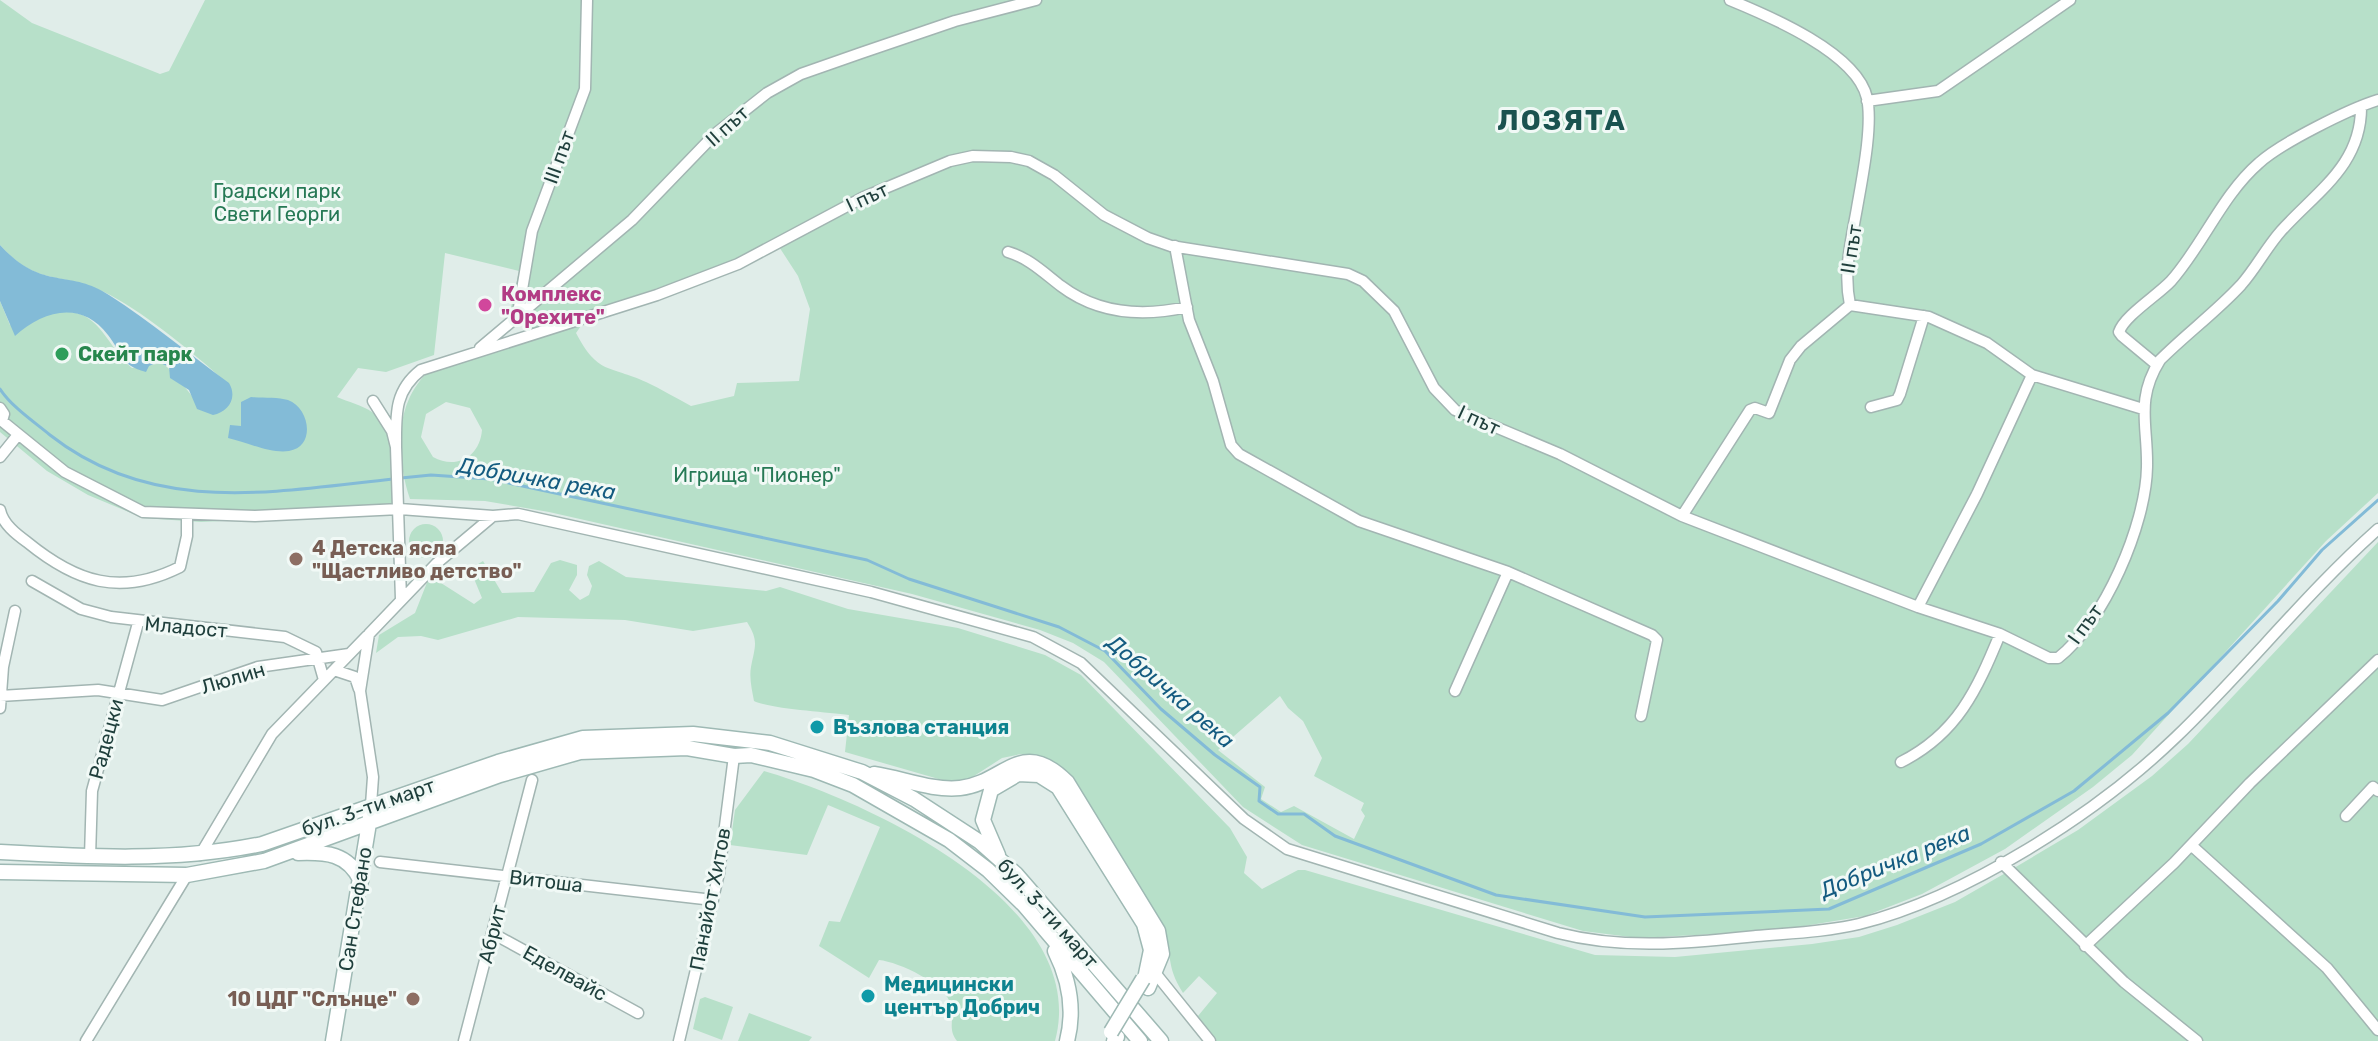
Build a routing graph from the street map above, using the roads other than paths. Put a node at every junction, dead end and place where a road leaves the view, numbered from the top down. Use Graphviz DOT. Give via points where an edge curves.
graph roads {
  1 [pos="587,0"];
  2 [pos="1036,0"];
  3 [pos="1730,0"];
  4 [pos="2070,0"];
  5 [pos="1867,101"];
  6 [pos="2377,102"];
  7 [pos="2361,106"];
  8 [pos="1175,246"];
  9 [pos="1008,252"];
  10 [pos="1850,305"];
  11 [pos="1187,307"];
  12 [pos="518,313"];
  13 [pos="1924,316"];
  14 [pos="477,351"];
  15 [pos="2157,365"];
  16 [pos="2032,375"];
  17 [pos="373,401"];
  18 [pos="1871,407"];
  19 [pos="0,408"];
  20 [pos="2143,409"];
  21 [pos="1,422"];
  22 [pos="17,436"];
  23 [pos="396,447"];
  24 [pos="0,457"];
  25 [pos="400,504"];
  26 [pos="0,510"];
  27 [pos="187,516"];
  28 [pos="493,516"];
  29 [pos="1682,516"];
  30 [pos="2378,529"];
  31 [pos="1508,572"];
  32 [pos="32,581"];
  33 [pos="401,599"];
  34 [pos="1918,607"];
  35 [pos="15,611"];
  36 [pos="138,623"];
  37 [pos="369,634"];
  38 [pos="2000,634"];
  39 [pos="349,654"];
  40 [pos="320,659"];
  41 [pos="2378,660"];
  42 [pos="334,670"];
  43 [pos="324,680"];
  44 [pos="360,691"];
  45 [pos="1455,691"];
  46 [pos="119,692"];
  47 [pos="0,696"];
  48 [pos="0,708"];
  49 [pos="1641,716"];
  50 [pos="736,740"];
  51 [pos="734,756"];
  52 [pos="1901,762"];
  53 [pos="862,772"];
  54 [pos="532,780"];
  55 [pos="2378,791"];
  56 [pos="371,805"];
  57 [pos="2346,816"];
  58 [pos="369,824"];
  59 [pos="2191,845"];
  60 [pos="0,852"];
  61 [pos="286,853"];
  62 [pos="200,855"];
  63 [pos="90,857"];
  64 [pos="1000,858"];
  65 [pos="380,862"];
  66 [pos="2001,862"];
  67 [pos="0,872"];
  68 [pos="187,875"];
  69 [pos="506,877"];
  70 [pos="361,882"];
  71 [pos="713,900"];
  72 [pos="1044,929"];
  73 [pos="492,933"];
  74 [pos="2085,946"];
  75 [pos="1149,977"];
  76 [pos="638,1013"];
  77 [pos="2378,1030"];
  78 [pos="1112,1038"];
  79 [pos="86,1041"];
  80 [pos="333,1041"];
  81 [pos="464,1041"];
  82 [pos="679,1041"];
  83 [pos="1067,1041"];
  84 [pos="1140,1041"];
  85 [pos="1161,1041"];
  86 [pos="1210,1041"];
  87 [pos="2197,1041"];
  1 -- 12 [label="street, ІІІ път" via="585,89 532,231"];
  2 -- 12 [label="street, ІІ път" via="861,53 801,74 767,93 715,134 632,220"];
  3 -- 5 [label="street" via="1812,38 1859,81"];
  4 -- 5 [label="street" via="1938,91"];
  5 -- 10 [label="street, ІІ път" via="1860,193 1845,278"];
  6 -- 7 [label="street"];
  7 -- 15 [label="street, І път" via="2354,141 2329,187 2291,220 2225,301"];
  7 -- 15 [label="street" via="2258,163 2184,266 2123,322 2122,336"];
  8 -- 11 [label="street"];
  8 -- 14 [label="street, І път" via="1104,215 1029,161 973,156 864,197 738,264"];
  8 -- 29 [label="street, І път" via="1326,268 1363,281 1394,311 1434,388 1455,410 1560,454"];
  9 -- 11 [label="street" via="1103,309 1149,312"];
  10 -- 13 [label="street"];
  10 -- 29 [label="street" via="1790,360 1769,413 1750,410"];
  11 -- 31 [label="street" via="1231,445 1239,454 1359,521"];
  12 -- 14 [label="street, ІІ път"];
  13 -- 16 [label="street" via="1987,343"];
  13 -- 18 [label="street" via="1897,400"];
  14 -- 23 [label="street, І път" via="411,378 395,407"];
  15 -- 20 [label="street, І път"];
  16 -- 20 [label="street"];
  16 -- 34 [label="street"];
  17 -- 23 [label="street"];
  19 -- 21 [label="street"];
  20 -- 38 [label="street, І път" via="2143,499 2101,605 2058,658"];
  21 -- 22 [label="street"];
  22 -- 24 [label="street"];
  22 -- 27 [label="street" via="65,472 125,505"];
  23 -- 25 [label="street"];
  25 -- 27 [label="street"];
  25 -- 28 [label="street"];
  25 -- 33 [label="street"];
  26 -- 27 [label="street" via="14,531 58,567 105,584 129,583 180,567"];
  28 -- 33 [label="street"];
  28 -- 66 [label="street" via="540,518 639,539 871,592 1033,637 1081,663 1244,819 1287,849 1597,943 1674,945 1857,924 1950,891"];
  29 -- 34 [label="street, І път"];
  30 -- 66 [label="street" via="2145,766 2074,820"];
  31 -- 45 [label="street"];
  31 -- 49 [label="street" via="1655,637"];
  32 -- 36 [label="street, Младост" via="81,609"];
  33 -- 37 [label="street"];
  34 -- 38 [label="street, І път"];
  35 -- 47 [label="street"];
  36 -- 40 [label="street, Младост" via="285,637"];
  36 -- 46 [label="street, Радецки"];
  37 -- 39 [label="street"];
  37 -- 44 [label="street, Сан Стефано"];
  38 -- 52 [label="street" via="1962,712 1928,749"];
  39 -- 40 [label="street, Люлин"];
  39 -- 42 [label="street"];
  40 -- 43 [label="street"];
  40 -- 46 [label="street, Люлин" via="246,670 175,698"];
  41 -- 59 [label="street"];
  42 -- 43 [label="street"];
  42 -- 44 [label="street" via="355,677"];
  43 -- 62 [label="street" via="272,734"];
  44 -- 56 [label="street, Сан Стефано" via="373,777"];
  46 -- 47 [label="street, Люлин"];
  46 -- 63 [label="street, Радецки" via="92,791"];
  47 -- 48 [label="street"];
  50 -- 51 [label="main road" via="744,747"];
  50 -- 53 [label="main road, бул. 3-ти март" via="818,755"];
  50 -- 56 [label="main road, бул. 3-ти март" via="693,734 583,738"];
  51 -- 58 [label="main road, бул. 3-ти март" via="687,748 580,752 500,775"];
  51 -- 71 [label="street, Панайот Хитов"];
  51 -- 72 [label="main road, бул. 3-ти март" via="814,770 906,813 988,870"];
  53 -- 64 [label="main road, бул. 3-ти март" via="935,812"];
  53 -- 75 [label="main road" via="948,788 973,785 1022,761 1059,773 1152,919 1162,954"];
  54 -- 69 [label="street, Абрит"];
  55 -- 57 [label="street" via="2373,787"];
  56 -- 58 [label="main road, Сан Стефано"];
  56 -- 62 [label="main road, бул. 3-ти март" via="262,844"];
  58 -- 61 [label="main road, бул. 3-ти март"];
  58 -- 70 [label="main road, Сан Стефано"];
  59 -- 74 [label="street"];
  59 -- 77 [label="street" via="2327,968"];
  60 -- 63 [label="main road, бул. 3-ти март"];
  61 -- 68 [label="main road, бул. 3-ти март"];
  61 -- 70 [label="main road" via="338,855"];
  62 -- 63 [label="main road, бул. 3-ти март"];
  64 -- 75 [label="main road" via="983,820 991,790 1018,774 1049,780 1144,924 1151,950"];
  64 -- 85 [label="main road, бул. 3-ти март"];
  65 -- 69 [label="street, Витоша"];
  66 -- 74 [label="street"];
  67 -- 68 [label="main road, бул. 3-ти март"];
  68 -- 79 [label="street"];
  69 -- 71 [label="street, Витоша"];
  69 -- 73 [label="street, Абрит"];
  70 -- 80 [label="main road, Сан Стефано"];
  71 -- 82 [label="street, Панайот Хитов"];
  72 -- 83 [label="main road" via="1068,987"];
  72 -- 84 [label="main road, бул. 3-ти март"];
  73 -- 76 [label="street, Еделвайс"];
  73 -- 81 [label="street, Абрит"];
  74 -- 87 [label="street"];
  75 -- 78 [label="main road, bridge"];
  75 -- 86 [label="street"];
}
